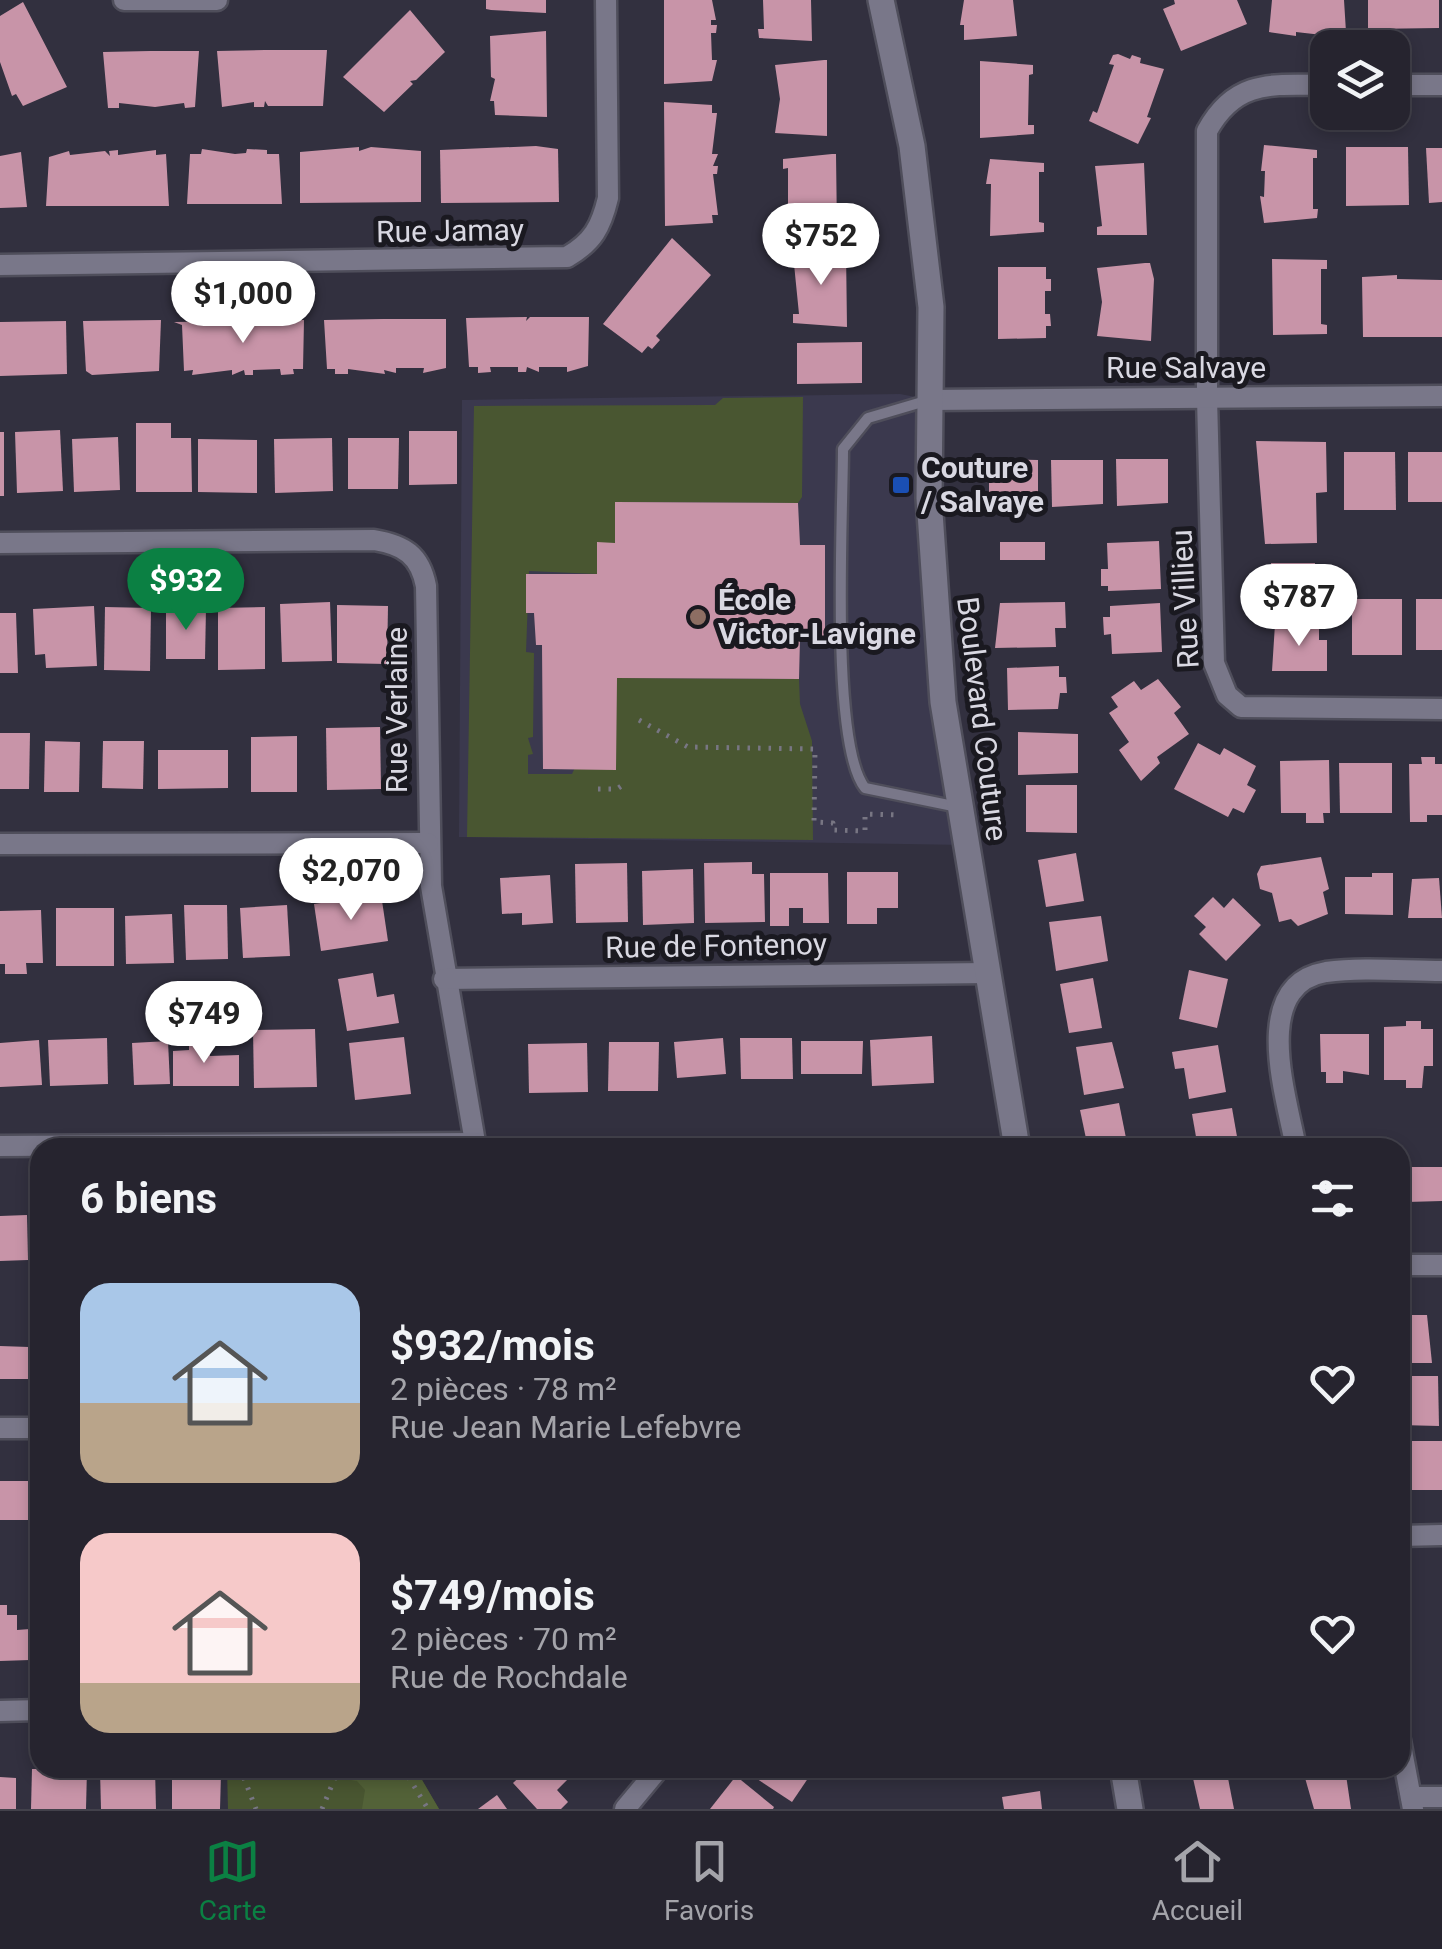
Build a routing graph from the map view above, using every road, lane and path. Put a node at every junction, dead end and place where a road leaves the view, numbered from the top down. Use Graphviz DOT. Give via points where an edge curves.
graph roads {
  1 [pos="124,0"];
  2 [pos="218,0"];
  3 [pos="606,0"];
  4 [pos="880,0"];
  5 [pos="1410,85"];
  6 [pos="1442,85"];
  7 [pos="1310,86"];
  8 [pos="0,265"];
  9 [pos="1442,396"];
  10 [pos="1207,398"];
  11 [pos="931,400"];
  12 [pos="0,543"];
  13 [pos="937,641"];
  14 [pos="872,643"];
  15 [pos="1442,709"];
  16 [pos="639,720"];
  17 [pos="627,782"];
  18 [pos="598,790"];
  19 [pos="959,807"];
  20 [pos="904,815"];
  21 [pos="428,843"];
  22 [pos="0,844"];
  23 [pos="1442,971"];
  24 [pos="988,973"];
  25 [pos="444,978"];
  26 [pos="474,1138"];
  27 [pos="1015,1138"];
  28 [pos="1294,1138"];
  29 [pos="0,1146"];
  30 [pos="30,1146"];
  31 [pos="1410,1265"];
  32 [pos="1442,1265"];
  33 [pos="0,1428"];
  34 [pos="30,1428"];
  35 [pos="1410,1536"];
  36 [pos="1442,1536"];
  37 [pos="0,1710"];
  38 [pos="30,1710"];
  39 [pos="244,1778"];
  40 [pos="335,1778"];
  41 [pos="409,1778"];
  42 [pos="651,1778"];
  43 [pos="1125,1778"];
  44 [pos="1407,1778"];
  45 [pos="1442,1797"];
  46 [pos="1412,1803"];
  47 [pos="256,1809"];
  48 [pos="322,1809"];
  49 [pos="428,1809"];
  50 [pos="625,1809"];
  51 [pos="1130,1809"];
  1 -- 2 [label="street"];
  3 -- 8 [label="street, Rue Jamay" via="608,198 588,245 567,257"];
  4 -- 11 [label="street, Boulevard Couture" via="921,209"];
  5 -- 6 [label="street"];
  7 -- 10 [label="street, Rue Villieu" via="1247,90 1222,104 1207,132"];
  9 -- 10 [label="street, Rue Salvaye"];
  10 -- 11 [label="street, Rue Salvaye"];
  10 -- 15 [label="street, Rue Villieu" via="1214,662 1227,695 1259,710"];
  11 -- 13 [label="street, Boulevard Couture"];
  11 -- 19 [label="lane" via="868,418 843,448 843,717 852,768 864,788"];
  12 -- 21 [label="street, Rue Verlaine" via="374,540 412,552 426,586"];
  13 -- 14 [label="path"];
  13 -- 19 [label="street, Boulevard Couture"];
  16 -- 20 [label="path" via="688,747 815,749 814,822 833,823 833,830 865,831 866,814"];
  17 -- 18 [label="path"];
  19 -- 24 [label="street, Boulevard Couture"];
  21 -- 22 [label="street"];
  21 -- 25 [label="street, Rue Verlaine"];
  23 -- 28 [label="street" via="1322,973 1298,984 1281,1008 1277,1036"];
  24 -- 25 [label="street, Rue de Fontenoy"];
  24 -- 27 [label="street, Boulevard Couture"];
  25 -- 26 [label="street, Rue Verlaine"];
  29 -- 30 [label="street"];
  31 -- 32 [label="street"];
  33 -- 34 [label="street"];
  35 -- 36 [label="street"];
  37 -- 38 [label="street"];
  39 -- 47 [label="path"];
  40 -- 48 [label="path"];
  41 -- 49 [label="path"];
  42 -- 50 [label="street"];
  43 -- 51 [label="street"];
  44 -- 46 [label="street"];
  45 -- 46 [label="street"];
}
